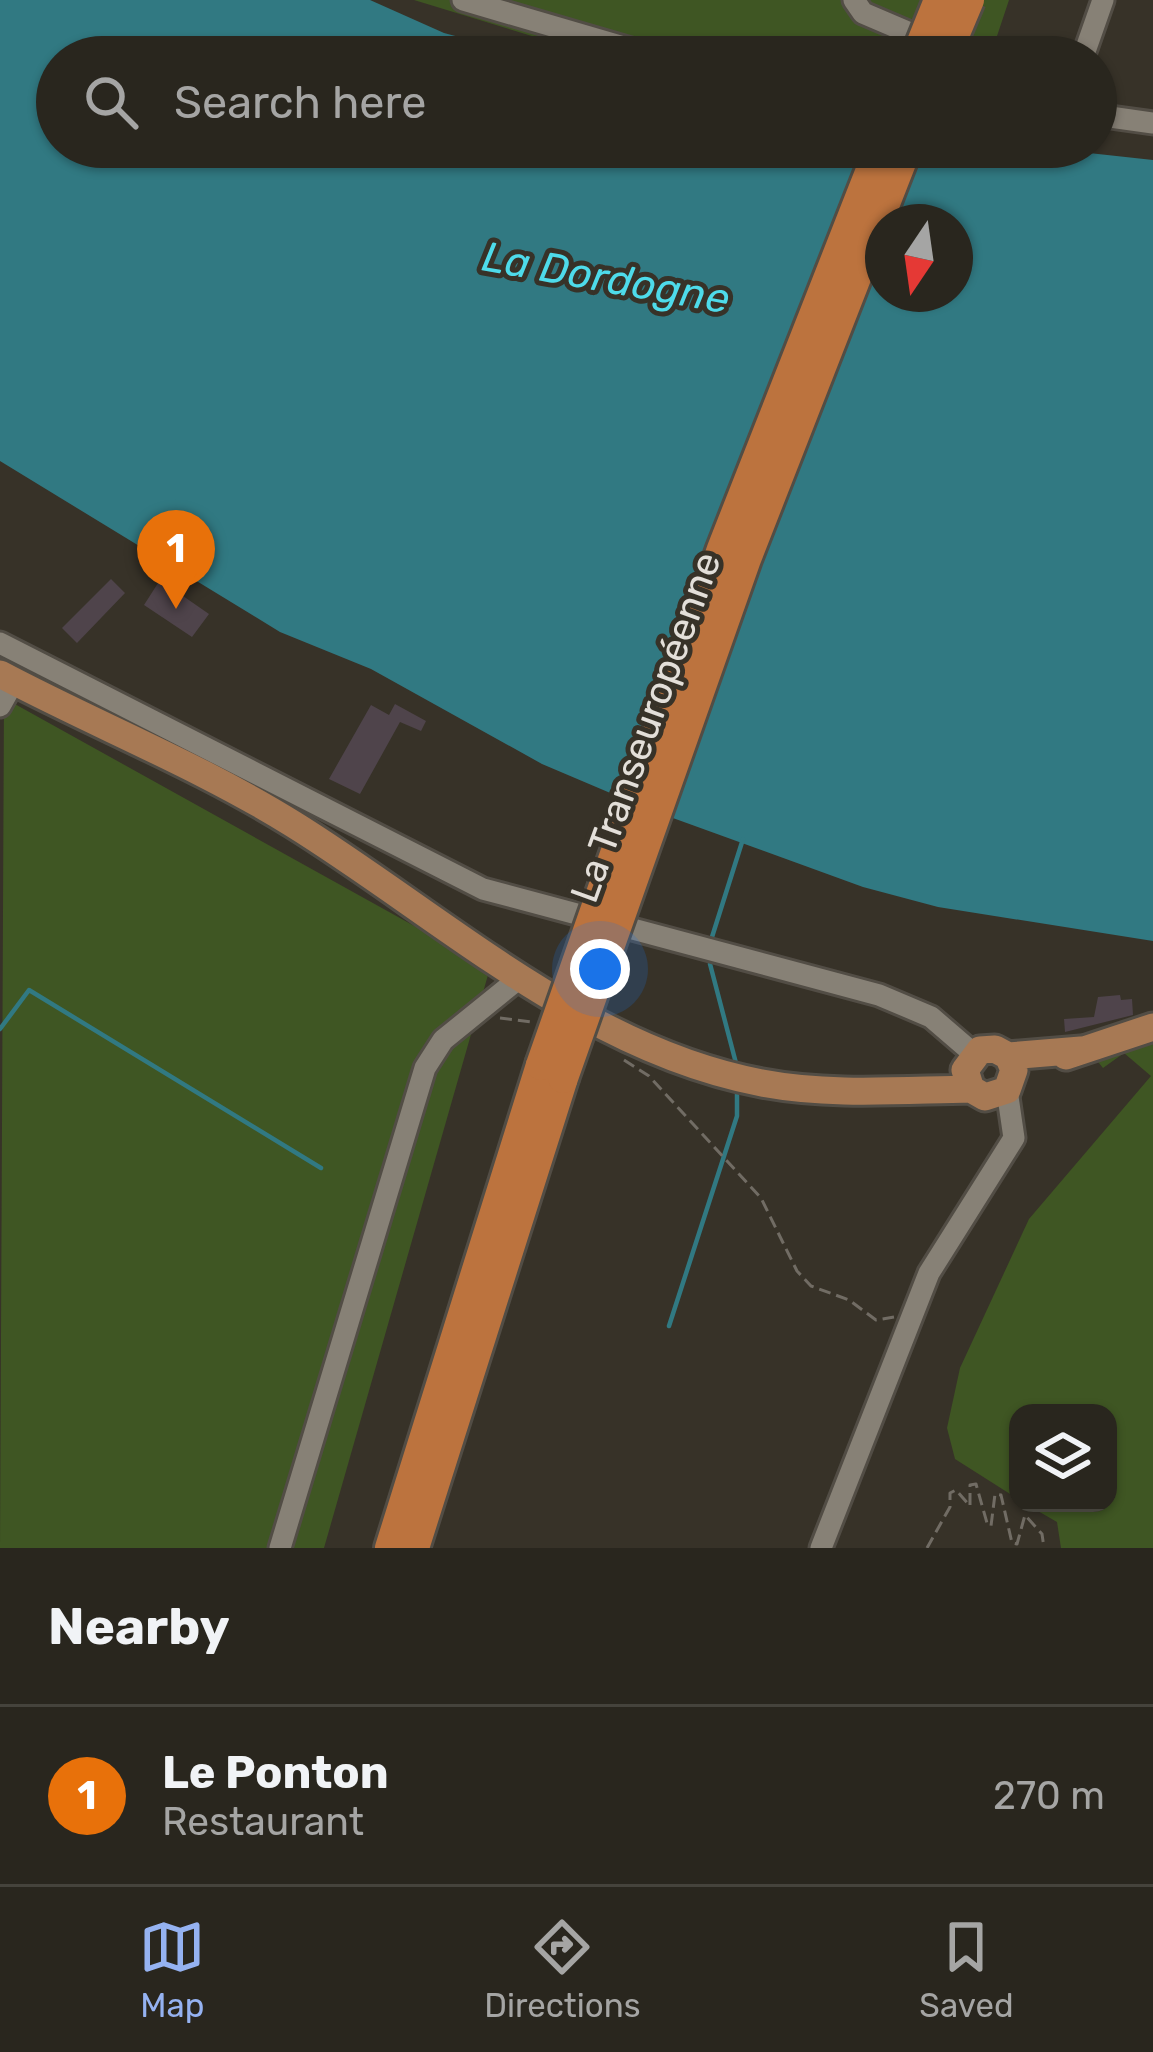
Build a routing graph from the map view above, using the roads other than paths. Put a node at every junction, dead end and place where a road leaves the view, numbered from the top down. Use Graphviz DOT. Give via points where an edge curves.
graph roads {
  1 [pos="463,0"];
  2 [pos="854,0"];
  3 [pos="939,0"];
  4 [pos="969,0"];
  5 [pos="1103,0"];
  6 [pos="586,36"];
  7 [pos="917,36"];
  8 [pos="924,36"];
  9 [pos="954,36"];
  10 [pos="1090,36"];
  11 [pos="1117,116"];
  12 [pos="1153,123"];
  13 [pos="872,168"];
  14 [pos="899,168"];
  15 [pos="0,643"];
  16 [pos="4,691"];
  17 [pos="522,976"];
  18 [pos="1153,1027"];
  19 [pos="552,1071"];
  20 [pos="990,1076"];
  21 [pos="280,1548"];
  22 [pos="390,1548"];
  23 [pos="414,1548"];
  24 [pos="821,1548"];
  1 -- 6 [label="street"];
  2 -- 7 [label="street" via="863,13"];
  3 -- 8 [label="highway, bridge"];
  4 -- 9 [label="highway, bridge"];
  5 -- 10 [label="street"];
  11 -- 12 [label="street"];
  13 -- 19 [label="highway, La Transeuropéenne, bridge" via="722,549"];
  14 -- 19 [label="highway, La Transeuropéenne, bridge"];
  15 -- 20 [label="street" via="483,889 879,995 931,1017"];
  16 -- 17 [label="main road" via="142,745 238,794"];
  17 -- 20 [label="main road" via="602,1024 700,1066 800,1089 902,1090"];
  17 -- 21 [label="street" via="432,1054 418,1087"];
  18 -- 20 [label="main road"];
  19 -- 22 [label="highway, La Transeuropéenne"];
  19 -- 23 [label="highway, La Transeuropéenne"];
  20 -- 24 [label="street" via="1008,1147 960,1217 907,1322"];
}
